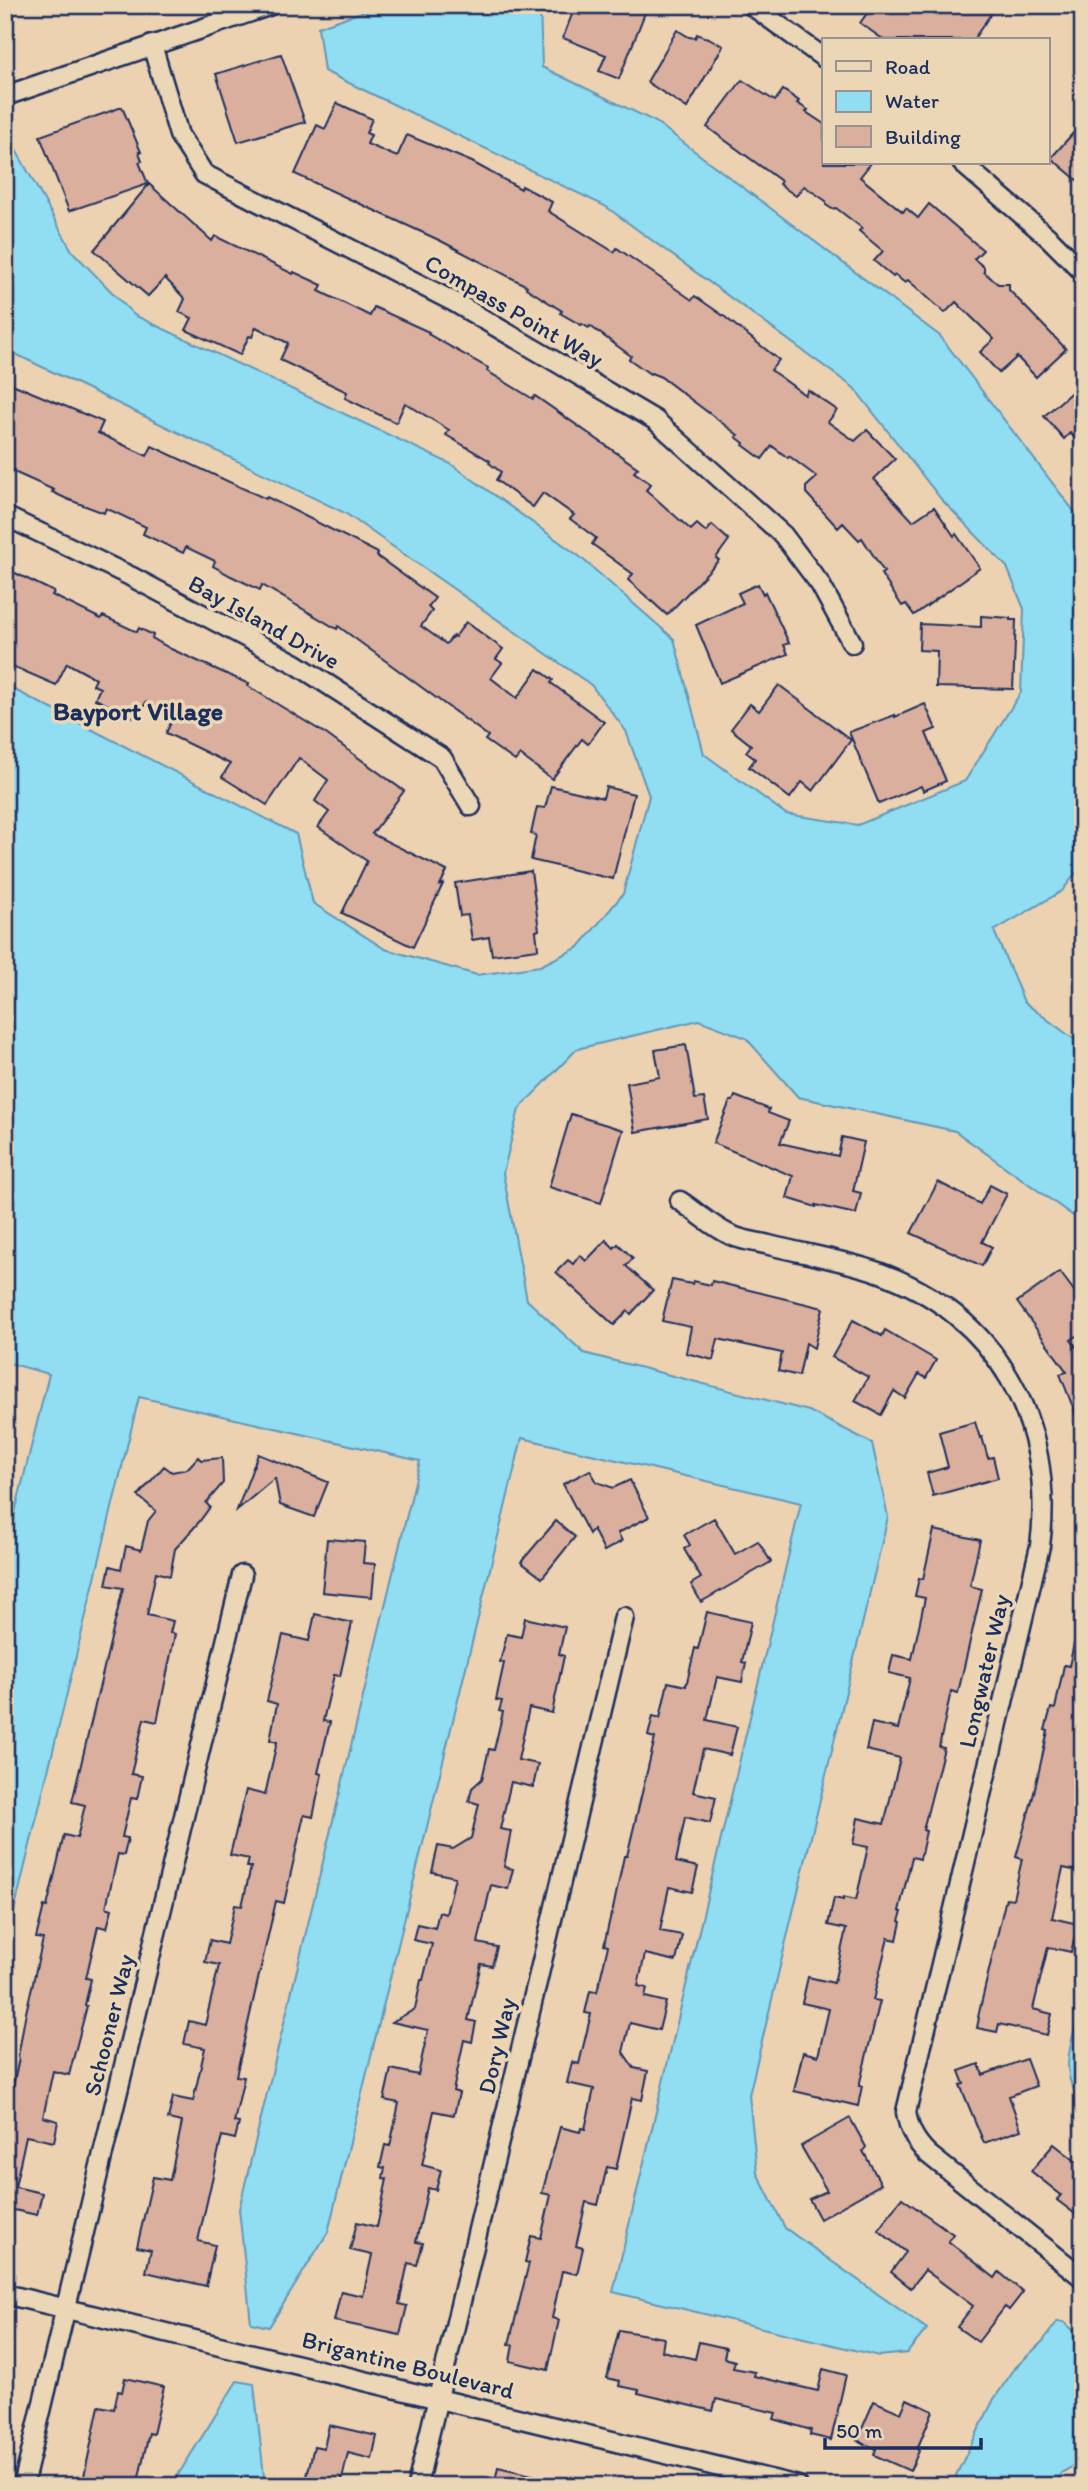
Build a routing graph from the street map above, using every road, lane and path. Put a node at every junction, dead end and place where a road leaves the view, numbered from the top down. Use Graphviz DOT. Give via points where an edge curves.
graph roads {
  1 [pos="271,5"];
  2 [pos="751,5"];
  3 [pos="152,46"];
  4 [pos="822,57"];
  5 [pos="5,96"];
  6 [pos="963,164"];
  7 [pos="1083,272"];
  8 [pos="5,516"];
  9 [pos="852,643"];
  10 [pos="471,806"];
  11 [pos="680,1201"];
  12 [pos="242,1575"];
  13 [pos="624,1618"];
  14 [pos="1083,2278"];
  15 [pos="5,2294"];
  16 [pos="66,2308"];
  17 [pos="438,2398"];
  18 [pos="23,2486"];
  19 [pos="417,2486"];
  20 [pos="798,2486"];
  1 -- 3 [label="street"];
  2 -- 4 [label="street"];
  3 -- 5 [label="street"];
  3 -- 9 [label="street, Compass Point Way" via="179,135 204,174 454,302 655,420 783,535 820,584"];
  6 -- 7 [label="street"];
  8 -- 10 [label="street, Bay Island Drive" via="296,664 442,758"];
  11 -- 14 [label="street, Longwater Way" via="732,1236 876,1272 936,1299 984,1341 1029,1419 1044,1496 1040,1546 906,2112 916,2142 928,2154"];
  12 -- 16 [label="street, Schooner Way"];
  13 -- 17 [label="street, Dory Way"];
  15 -- 16 [label="street, Brigantine Boulevard"];
  16 -- 17 [label="street, Brigantine Boulevard"];
  16 -- 18 [label="street, Schooner Way"];
  17 -- 19 [label="street, Dory Way"];
  17 -- 20 [label="street, Brigantine Boulevard"];
}
